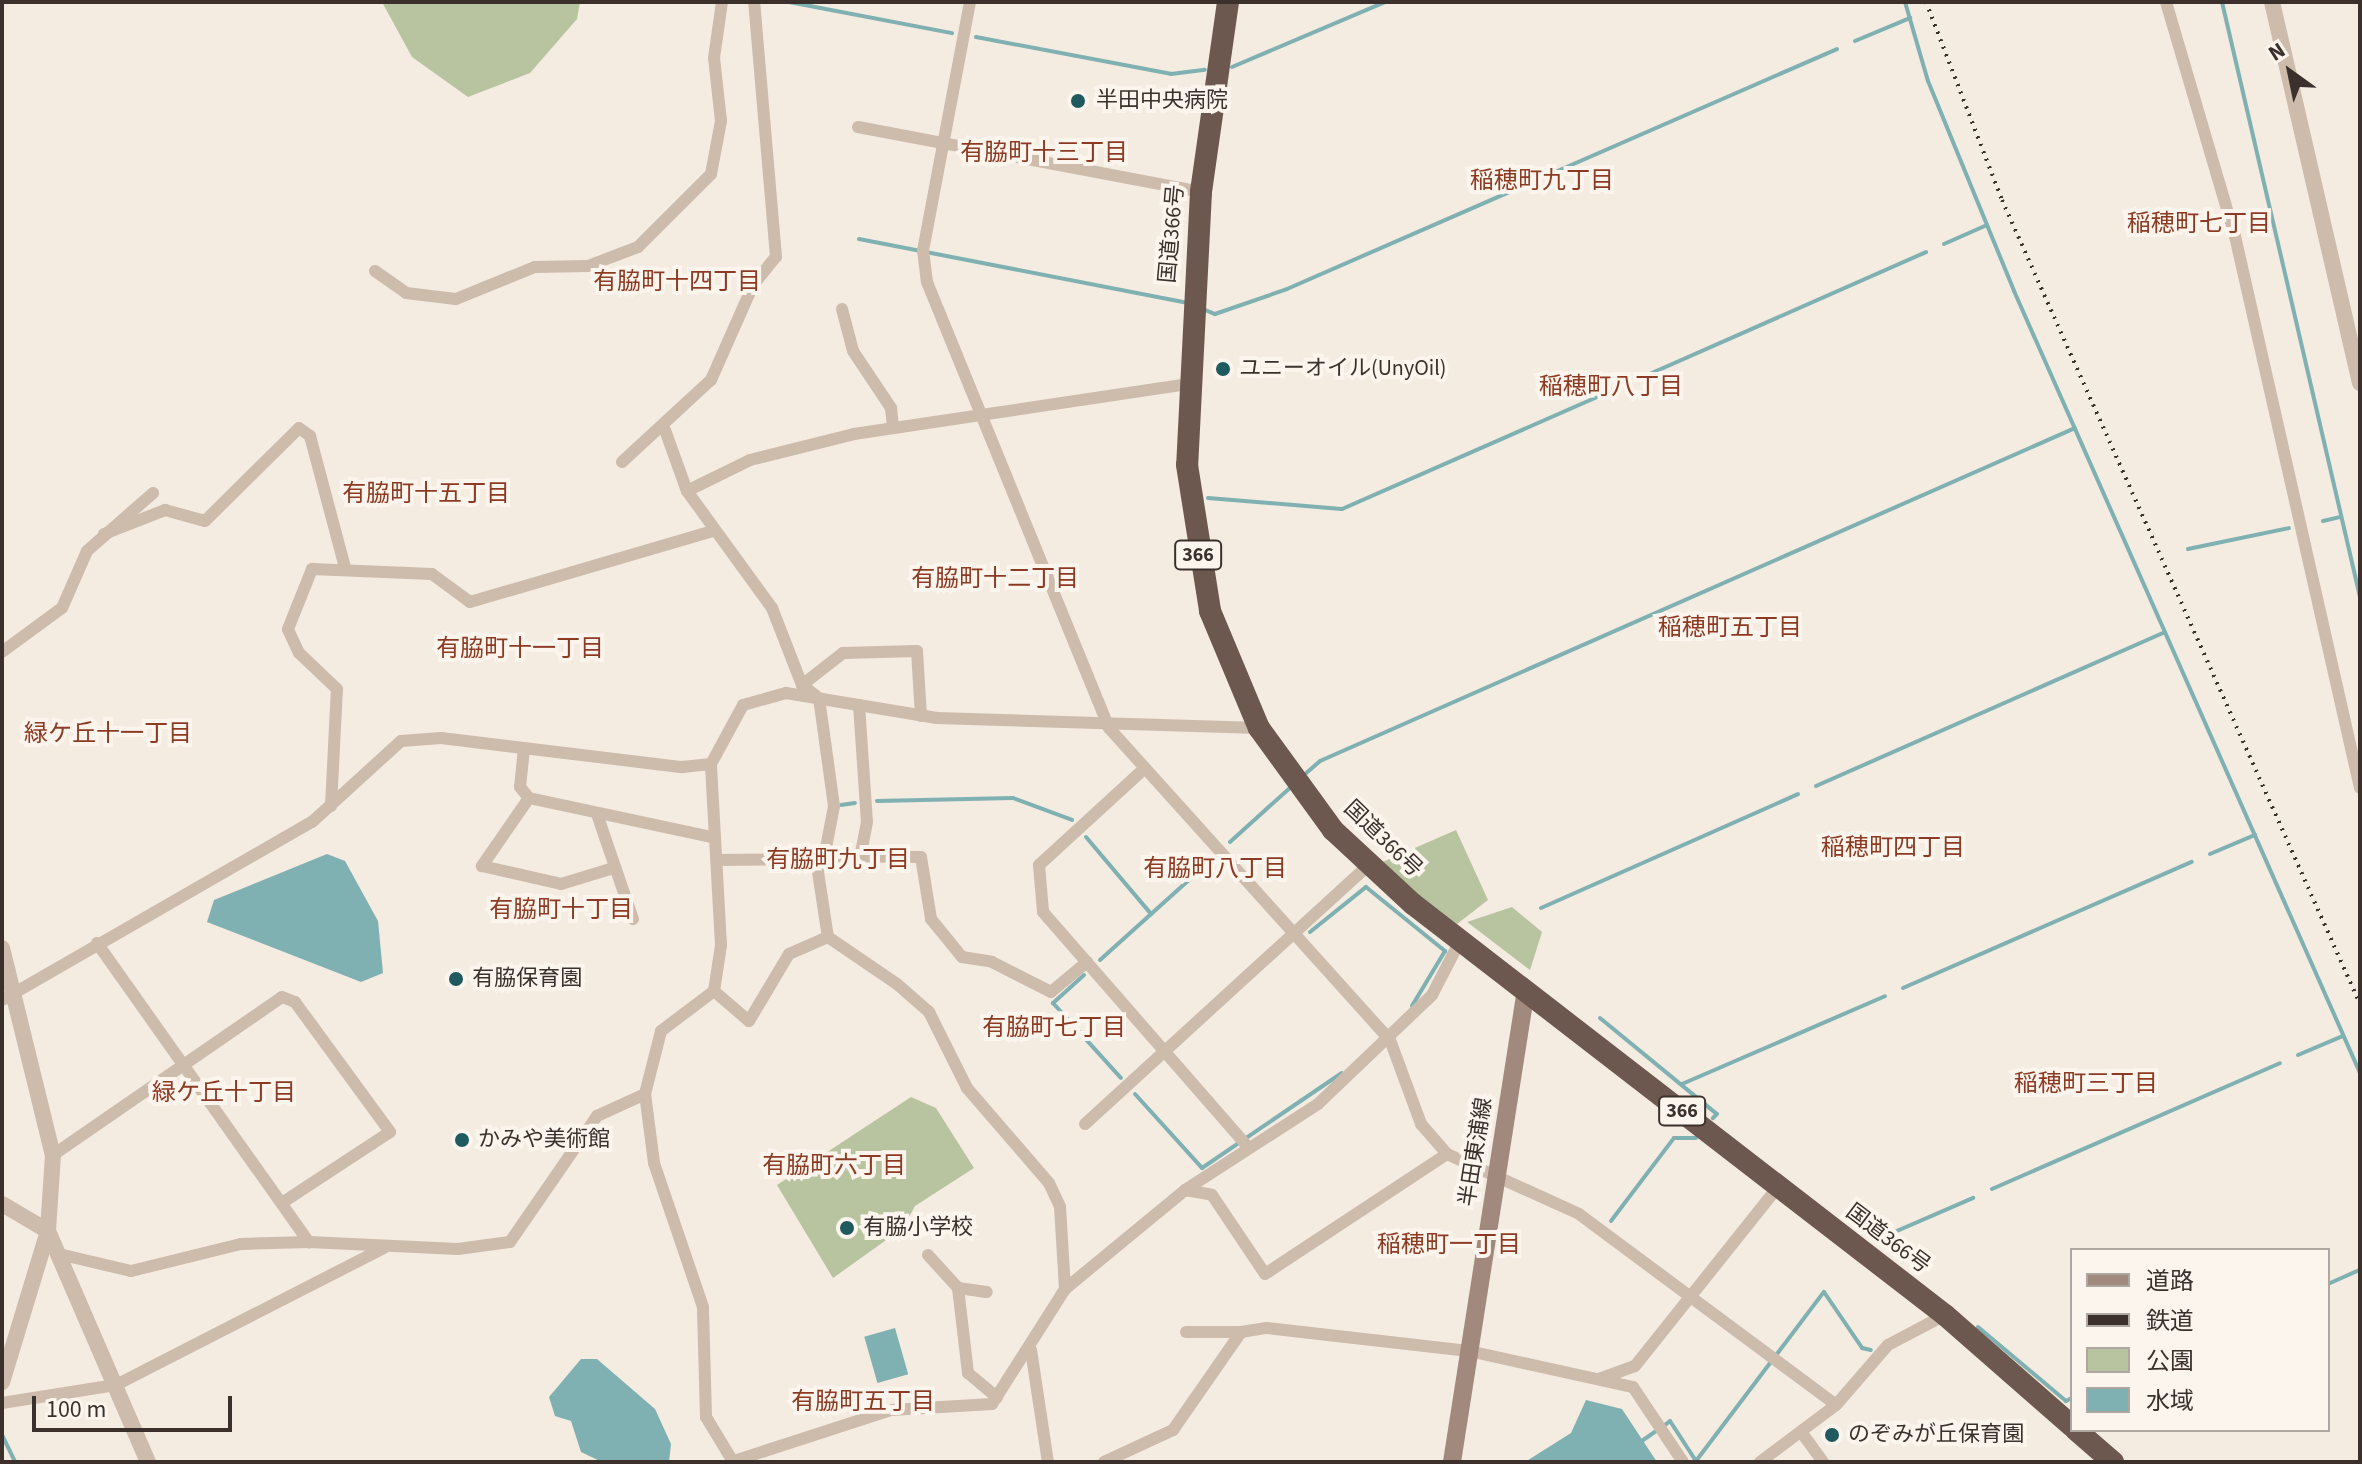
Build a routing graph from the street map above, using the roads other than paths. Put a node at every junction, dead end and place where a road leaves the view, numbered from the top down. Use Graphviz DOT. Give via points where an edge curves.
graph roads {
  1 [pos="722,2"];
  2 [pos="754,2"];
  3 [pos="970,2"];
  4 [pos="1228,2"];
  5 [pos="2166,2"];
  6 [pos="2272,2"];
  7 [pos="858,127"];
  8 [pos="944,143"];
  9 [pos="1201,192"];
  10 [pos="375,271"];
  11 [pos="842,309"];
  12 [pos="2360,383"];
  13 [pos="1187,384"];
  14 [pos="980,418"];
  15 [pos="893,428"];
  16 [pos="665,430"];
  17 [pos="622,462"];
  18 [pos="687,491"];
  19 [pos="153,493"];
  20 [pos="713,531"];
  21 [pos="104,534"];
  22 [pos="345,568"];
  23 [pos="2,652"];
  24 [pos="802,685"];
  25 [pos="819,698"];
  26 [pos="859,705"];
  27 [pos="921,716"];
  28 [pos="1109,728"];
  29 [pos="1259,728"];
  30 [pos="524,749"];
  31 [pos="711,764"];
  32 [pos="1145,768"];
  33 [pos="2360,788"];
  34 [pos="529,798"];
  35 [pos="331,806"];
  36 [pos="598,817"];
  37 [pos="711,837"];
  38 [pos="861,853"];
  39 [pos="820,857"];
  40 [pos="718,860"];
  41 [pos="1368,866"];
  42 [pos="614,868"];
  43 [pos="633,919"];
  44 [pos="1297,936"];
  45 [pos="828,937"];
  46 [pos="1460,941"];
  47 [pos="97,943"];
  48 [pos="2,948"];
  49 [pos="1087,962"];
  50 [pos="714,991"];
  51 [pos="1526,991"];
  52 [pos="7,999"];
  53 [pos="1390,1040"];
  54 [pos="1167,1051"];
  55 [pos="185,1065"];
  56 [pos="645,1094"];
  57 [pos="1085,1124"];
  58 [pos="1248,1148"];
  59 [pos="1447,1154"];
  60 [pos="53,1155"];
  61 [pos="1497,1173"];
  62 [pos="1778,1187"];
  63 [pos="1185,1190"];
  64 [pos="282,1203"];
  65 [pos="2,1204"];
  66 [pos="48,1231"];
  67 [pos="309,1242"];
  68 [pos="384,1248"];
  69 [pos="59,1254"];
  70 [pos="928,1255"];
  71 [pos="958,1288"];
  72 [pos="1065,1289"];
  73 [pos="987,1292"];
  74 [pos="1691,1292"];
  75 [pos="1945,1315"];
  76 [pos="1186,1332"];
  77 [pos="1241,1332"];
  78 [pos="1031,1350"];
  79 [pos="1469,1351"];
  80 [pos="1596,1380"];
  81 [pos="2,1382"];
  82 [pos="116,1385"];
  83 [pos="997,1397"];
  84 [pos="2,1403"];
  85 [pos="1836,1405"];
  86 [pos="2070,1424"];
  87 [pos="2079,1432"];
  88 [pos="1802,1433"];
  89 [pos="732,1461"];
  90 [pos="148,1462"];
  91 [pos="1048,1462"];
  92 [pos="1104,1462"];
  93 [pos="1452,1462"];
  94 [pos="1683,1462"];
  95 [pos="1760,1462"];
  96 [pos="1823,1462"];
  97 [pos="2113,1462"];
  1 -- 10 [label="street" via="714,58 721,121 711,174 638,247 588,266 535,267 456,299 406,293"];
  2 -- 16 [label="street" via="776,257 753,285 719,367"];
  3 -- 8 [label="street"];
  4 -- 9 [label="highway, 国道366号 / 366"];
  5 -- 33 [label="street" via="2235,236"];
  6 -- 12 [label="street"];
  7 -- 8 [label="street"];
  8 -- 9 [label="street"];
  8 -- 14 [label="street" via="923,250 927,282"];
  9 -- 13 [label="highway, 国道366号 / 366"];
  11 -- 15 [label="street" via="853,351 891,408"];
  13 -- 14 [label="street"];
  13 -- 29 [label="highway, 国道366号 / 366" via="1187,465 1202,579"];
  14 -- 15 [label="street"];
  14 -- 28 [label="street"];
  15 -- 18 [label="street" via="750,460"];
  16 -- 17 [label="street"];
  16 -- 18 [label="street"];
  18 -- 20 [label="street"];
  19 -- 21 [label="street"];
  20 -- 22 [label="street" via="470,602 432,574"];
  20 -- 24 [label="street" via="772,608"];
  21 -- 22 [label="street" via="165,510 205,521 299,428 310,436"];
  21 -- 23 [label="street" via="87,551 62,608"];
  22 -- 35 [label="street" via="312,569 288,621 299,653 337,689"];
  24 -- 25 [label="street"];
  24 -- 27 [label="street" via="843,653 917,651"];
  25 -- 26 [label="street"];
  25 -- 31 [label="street" via="749,699"];
  25 -- 39 [label="street" via="834,806"];
  26 -- 27 [label="street"];
  26 -- 38 [label="street" via="867,822"];
  27 -- 28 [label="street"];
  28 -- 29 [label="street"];
  28 -- 32 [label="street"];
  29 -- 41 [label="highway, 国道366号 / 366" via="1295,783"];
  30 -- 31 [label="street"];
  30 -- 34 [label="street" via="520,787"];
  30 -- 35 [label="street" via="441,738 401,741 378,755"];
  31 -- 37 [label="street"];
  32 -- 44 [label="street"];
  32 -- 49 [label="street" via="1039,865 1043,912"];
  34 -- 36 [label="street"];
  34 -- 42 [label="street" via="482,866 561,884"];
  35 -- 47 [label="street"];
  36 -- 37 [label="street"];
  36 -- 42 [label="street"];
  37 -- 40 [label="street"];
  38 -- 39 [label="street"];
  38 -- 49 [label="street" via="921,857 931,919 962,957 992,962 1051,992"];
  39 -- 40 [label="street"];
  39 -- 45 [label="street"];
  40 -- 50 [label="street" via="721,945"];
  41 -- 44 [label="street"];
  41 -- 46 [label="highway, 国道366号 / 366"];
  42 -- 43 [label="street"];
  44 -- 53 [label="street"];
  44 -- 54 [label="street"];
  45 -- 50 [label="street" via="789,954 749,1021"];
  45 -- 72 [label="street" via="929,1012 967,1088 1049,1183 1060,1207"];
  46 -- 51 [label="highway, 国道366号 / 366"];
  46 -- 53 [label="street" via="1432,995"];
  47 -- 52 [label="street"];
  47 -- 55 [label="street"];
  48 -- 52 [label="street"];
  49 -- 54 [label="street"];
  50 -- 56 [label="street" via="661,1031"];
  51 -- 61 [label="main road, 半田東浦線"];
  51 -- 62 [label="highway, 国道366号 / 366"];
  52 -- 60 [label="street"];
  53 -- 58 [label="street" via="1318,1104"];
  53 -- 59 [label="street" via="1421,1124"];
  54 -- 57 [label="street"];
  54 -- 58 [label="street"];
  55 -- 60 [label="street"];
  55 -- 64 [label="street"];
  55 -- 64 [label="street" via="282,997 295,1002 390,1132"];
  56 -- 68 [label="street" via="597,1116 510,1242"];
  56 -- 89 [label="street" via="654,1163 703,1307 706,1417"];
  58 -- 63 [label="street"];
  59 -- 61 [label="street"];
  59 -- 63 [label="street" via="1265,1274 1212,1195"];
  60 -- 66 [label="street"];
  61 -- 74 [label="street" via="1579,1214"];
  61 -- 79 [label="main road, 半田東浦線"];
  62 -- 74 [label="street"];
  62 -- 75 [label="highway, 国道366号 / 366"];
  63 -- 72 [label="street"];
  64 -- 67 [label="street"];
  65 -- 66 [label="street"];
  66 -- 69 [label="street"];
  66 -- 81 [label="street"];
  67 -- 68 [label="street"];
  67 -- 69 [label="street" via="241,1244 131,1271"];
  68 -- 82 [label="street"];
  69 -- 82 [label="street"];
  70 -- 71 [label="street"];
  71 -- 73 [label="street"];
  71 -- 83 [label="street" via="968,1373"];
  72 -- 78 [label="street"];
  74 -- 80 [label="street" via="1635,1366"];
  74 -- 85 [label="street"];
  75 -- 85 [label="street" via="1888,1345"];
  75 -- 86 [label="highway, 国道366号 / 366"];
  76 -- 77 [label="street"];
  77 -- 79 [label="street" via="1322,1332"];
  77 -- 92 [label="street" via="1173,1430"];
  78 -- 83 [label="street"];
  78 -- 91 [label="street"];
  79 -- 80 [label="street"];
  79 -- 93 [label="main road, 半田東浦線"];
  80 -- 94 [label="street" via="1633,1387"];
  82 -- 84 [label="street"];
  82 -- 90 [label="street"];
  83 -- 89 [label="street" via="984,1410 891,1410"];
  85 -- 88 [label="street"];
  87 -- 97 [label="highway, 国道366号 / 366"];
  88 -- 95 [label="street"];
  88 -- 96 [label="street"];
}
